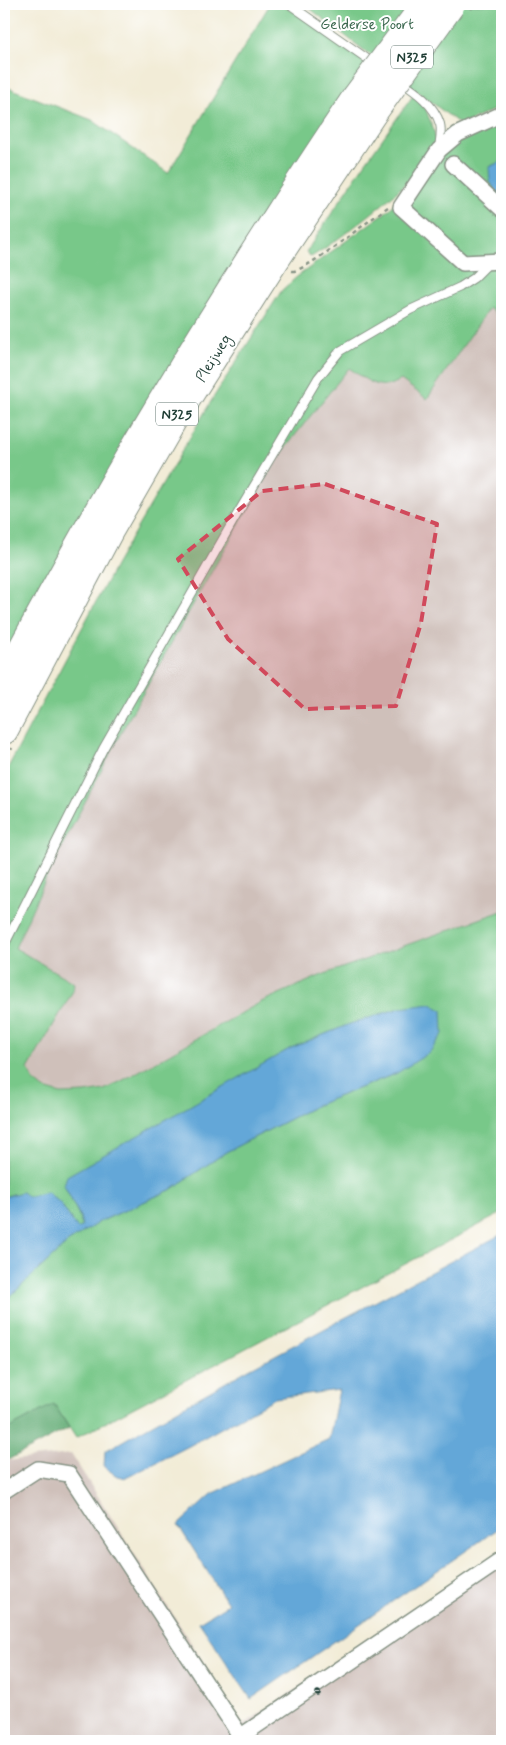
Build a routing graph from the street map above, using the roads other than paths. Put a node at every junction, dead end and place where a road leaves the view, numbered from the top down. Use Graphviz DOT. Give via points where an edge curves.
graph roads {
  1 [pos="289,4"];
  2 [pos="426,4"];
  3 [pos="451,4"];
  4 [pos="383,69"];
  5 [pos="390,74"];
  6 [pos="365,105"];
  7 [pos="502,114"];
  8 [pos="439,150"];
  9 [pos="453,164"];
  10 [pos="502,209"];
  11 [pos="496,261"];
  12 [pos="4,684"];
  13 [pos="8,738"];
  14 [pos="4,946"];
  15 [pos="4,1490"];
  16 [pos="502,1559"];
  17 [pos="237,1739"];
  1 -- 4 [label="lane"];
  2 -- 6 [label="highway, Pleijweg / N325, bridge"];
  3 -- 6 [label="highway, Pleijweg / N325, bridge"];
  5 -- 8 [label="lane" via="420,95 433,111 440,125"];
  6 -- 12 [label="highway, Pleijweg / N325" via="279,212 96,512"];
  6 -- 13 [label="highway, Pleijweg / N325" via="273,263 173,420 109,531"];
  7 -- 8 [label="street" via="458,134"];
  8 -- 11 [label="street" via="401,207 463,263"];
  9 -- 10 [label="street"];
  11 -- 14 [label="lane" via="460,287 410,310 340,351 318,378 103,749"];
  15 -- 17 [label="street" via="38,1469 69,1474"];
  16 -- 17 [label="street"];
}
